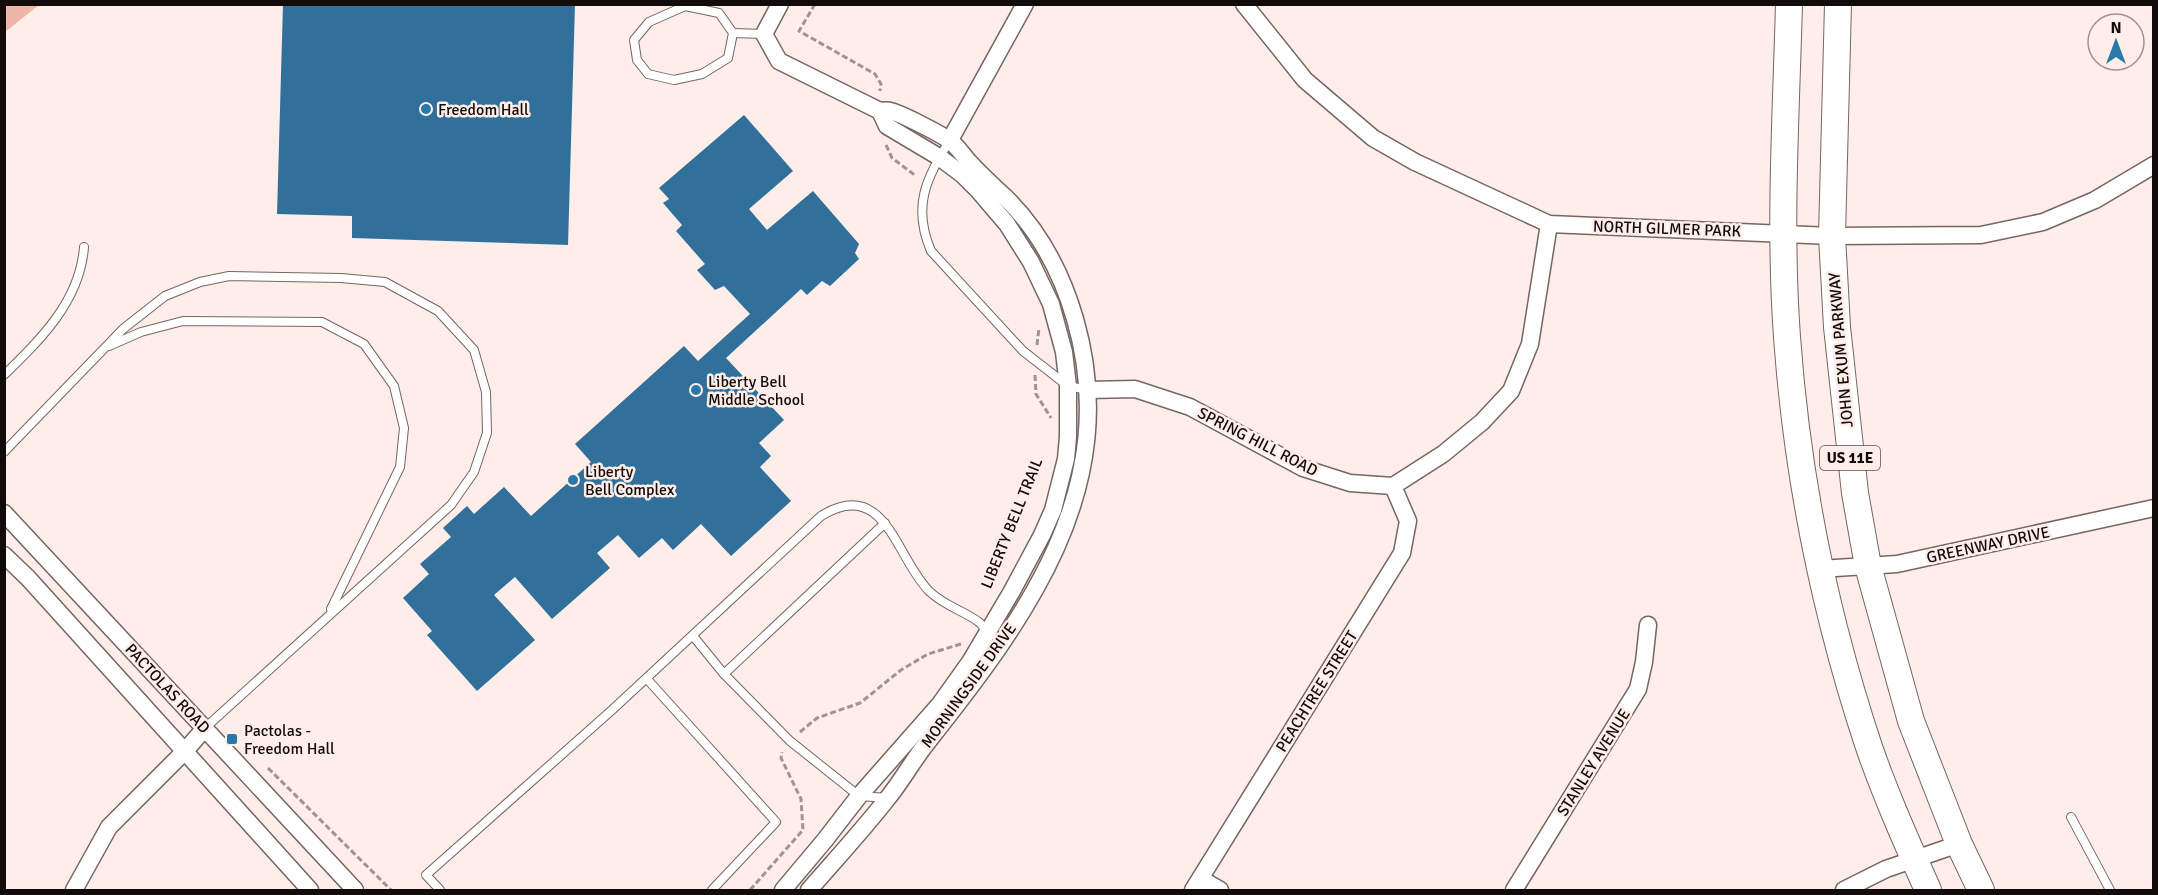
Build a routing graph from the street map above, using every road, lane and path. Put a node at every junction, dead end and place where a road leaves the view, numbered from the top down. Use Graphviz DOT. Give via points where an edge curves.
graph roads {
  1 [pos="780,4"];
  2 [pos="814,4"];
  3 [pos="1025,4"];
  4 [pos="1244,4"];
  5 [pos="1789,4"];
  6 [pos="1838,4"];
  7 [pos="685,5"];
  8 [pos="733,33"];
  9 [pos="764,34"];
  10 [pos="880,111"];
  11 [pos="950,140"];
  12 [pos="939,157"];
  13 [pos="2154,165"];
  14 [pos="927,180"];
  15 [pos="1549,224"];
  16 [pos="1784,233"];
  17 [pos="1832,236"];
  18 [pos="84,248"];
  19 [pos="1039,327"];
  20 [pos="105,348"];
  21 [pos="1036,360"];
  22 [pos="4,375"];
  23 [pos="1068,386"];
  24 [pos="1088,390"];
  25 [pos="1052,428"];
  26 [pos="4,452"];
  27 [pos="1393,486"];
  28 [pos="2154,508"];
  29 [pos="4,513"];
  30 [pos="885,523"];
  31 [pos="4,555"];
  32 [pos="1868,566"];
  33 [pos="1820,569"];
  34 [pos="328,615"];
  35 [pos="1648,625"];
  36 [pos="983,628"];
  37 [pos="693,636"];
  38 [pos="1000,647"];
  39 [pos="724,674"];
  40 [pos="646,679"];
  41 [pos="204,728"];
  42 [pos="790,741"];
  43 [pos="185,751"];
  44 [pos="859,796"];
  45 [pos="888,798"];
  46 [pos="2071,817"];
  47 [pos="1959,844"];
  48 [pos="1914,858"];
  49 [pos="1197,885"];
  50 [pos="74,891"];
  51 [pos="310,891"];
  52 [pos="355,891"];
  53 [pos="440,891"];
  54 [pos="712,891"];
  55 [pos="750,891"];
  56 [pos="783,891"];
  57 [pos="809,891"];
  58 [pos="1220,891"];
  59 [pos="1514,891"];
  60 [pos="1844,891"];
  61 [pos="1928,891"];
  62 [pos="1981,891"];
  63 [pos="2110,891"];
  1 -- 9 [label="street"];
  2 -- 10 [label="path" via="799,31 875,74 881,84"];
  3 -- 11 [label="street"];
  4 -- 15 [label="street, NORTH GILMER PARK" via="1305,81 1373,138 1415,162"];
  5 -- 16 [label="main road, US 11E"];
  6 -- 17 [label="main road, JOHN EXUM PARKWAY / US 11E"];
  7 -- 8 [label="lane" via="719,13"];
  7 -- 8 [label="lane" via="650,22 634,40 637,60 648,74 674,80 702,74 728,58"];
  8 -- 9 [label="lane"];
  9 -- 10 [label="street, MORNINGSIDE DRIVE" via="778,62"];
  10 -- 11 [label="street, MORNINGSIDE DRIVE" via="891,111"];
  10 -- 12 [label="street, MORNINGSIDE DRIVE" via="887,126"];
  10 -- 14 [label="path" via="884,142 892,158"];
  11 -- 12 [label="lane"];
  11 -- 24 [label="street, MORNINGSIDE DRIVE" via="1019,211 1043,243 1072,308"];
  12 -- 14 [label="lane"];
  12 -- 23 [label="street, MORNINGSIDE DRIVE" via="986,199 1031,262 1059,329"];
  13 -- 17 [label="street, NORTH GILMER PARK" via="2095,200 2043,222 1981,235"];
  14 -- 21 [label="lane" via="921,210 923,233 931,251 1023,351"];
  15 -- 16 [label="street, NORTH GILMER PARK"];
  15 -- 27 [label="street" via="1530,344 1511,391 1482,422 1443,454"];
  16 -- 17 [label="street, NORTH GILMER PARK"];
  16 -- 33 [label="main road, US 11E" via="1787,336 1797,436"];
  17 -- 32 [label="main road, JOHN EXUM PARKWAY / US 11E" via="1845,419"];
  18 -- 22 [label="lane" via="83,268 69,300 36,344"];
  19 -- 21 [label="path"];
  20 -- 26 [label="lane"];
  20 -- 34 [label="lane" via="141,332 183,321 322,322 364,344 394,386 404,428 400,467"];
  20 -- 34 [label="lane" via="165,296 229,276 385,282 438,311 474,350 486,392 487,433 474,472 451,505"];
  21 -- 23 [label="lane"];
  21 -- 25 [label="path" via="1036,394 1051,417"];
  23 -- 24 [label="lane"];
  23 -- 36 [label="street, MORNINGSIDE DRIVE" via="1066,459 1053,510 1030,557"];
  24 -- 27 [label="street, SPRING HILL ROAD" via="1135,390 1190,407 1303,468 1350,483"];
  24 -- 38 [label="street, MORNINGSIDE DRIVE" via="1084,461 1070,517 1034,592"];
  27 -- 49 [label="street, PEACHTREE STREET" via="1408,521 1402,553"];
  28 -- 32 [label="street, GREENWAY DRIVE" via="1897,564"];
  29 -- 41 [label="street, PACTOLAS ROAD"];
  30 -- 36 [label="lane" via="929,591"];
  30 -- 37 [label="lane" via="871,510 848,505 834,507"];
  30 -- 39 [label="lane"];
  31 -- 43 [label="street, PACTOLAS ROAD"];
  32 -- 33 [label="street, GREENWAY DRIVE"];
  32 -- 47 [label="main road, JOHN EXUM PARKWAY / US 11E" via="1911,721"];
  33 -- 48 [label="main road, US 11E" via="1869,747"];
  34 -- 41 [label="lane"];
  35 -- 59 [label="street, STANLEY AVENUE" via="1638,689"];
  36 -- 38 [label="lane"];
  36 -- 42 [label="path" via="964,643 928,654 901,670 860,703 817,718"];
  36 -- 44 [label="street, MORNINGSIDE DRIVE" via="970,662 940,704"];
  37 -- 39 [label="lane"];
  37 -- 40 [label="lane"];
  38 -- 45 [label="street, MORNINGSIDE DRIVE"];
  39 -- 42 [label="lane"];
  40 -- 53 [label="lane" via="426,875"];
  40 -- 54 [label="lane" via="776,822"];
  41 -- 43 [label="street"];
  41 -- 52 [label="street, PACTOLAS ROAD"];
  42 -- 44 [label="lane"];
  42 -- 55 [label="path" via="781,758 801,800 803,830"];
  43 -- 50 [label="street" via="109,827"];
  43 -- 51 [label="street, PACTOLAS ROAD"];
  44 -- 45 [label="lane"];
  44 -- 56 [label="street, MORNINGSIDE DRIVE"];
  45 -- 57 [label="street, MORNINGSIDE DRIVE"];
  46 -- 63 [label="lane"];
  47 -- 48 [label="street"];
  47 -- 62 [label="main road, JOHN EXUM PARKWAY / US 11E"];
  48 -- 60 [label="street"];
  48 -- 61 [label="main road, US 11E"];
  49 -- 58 [label="street"];
}
